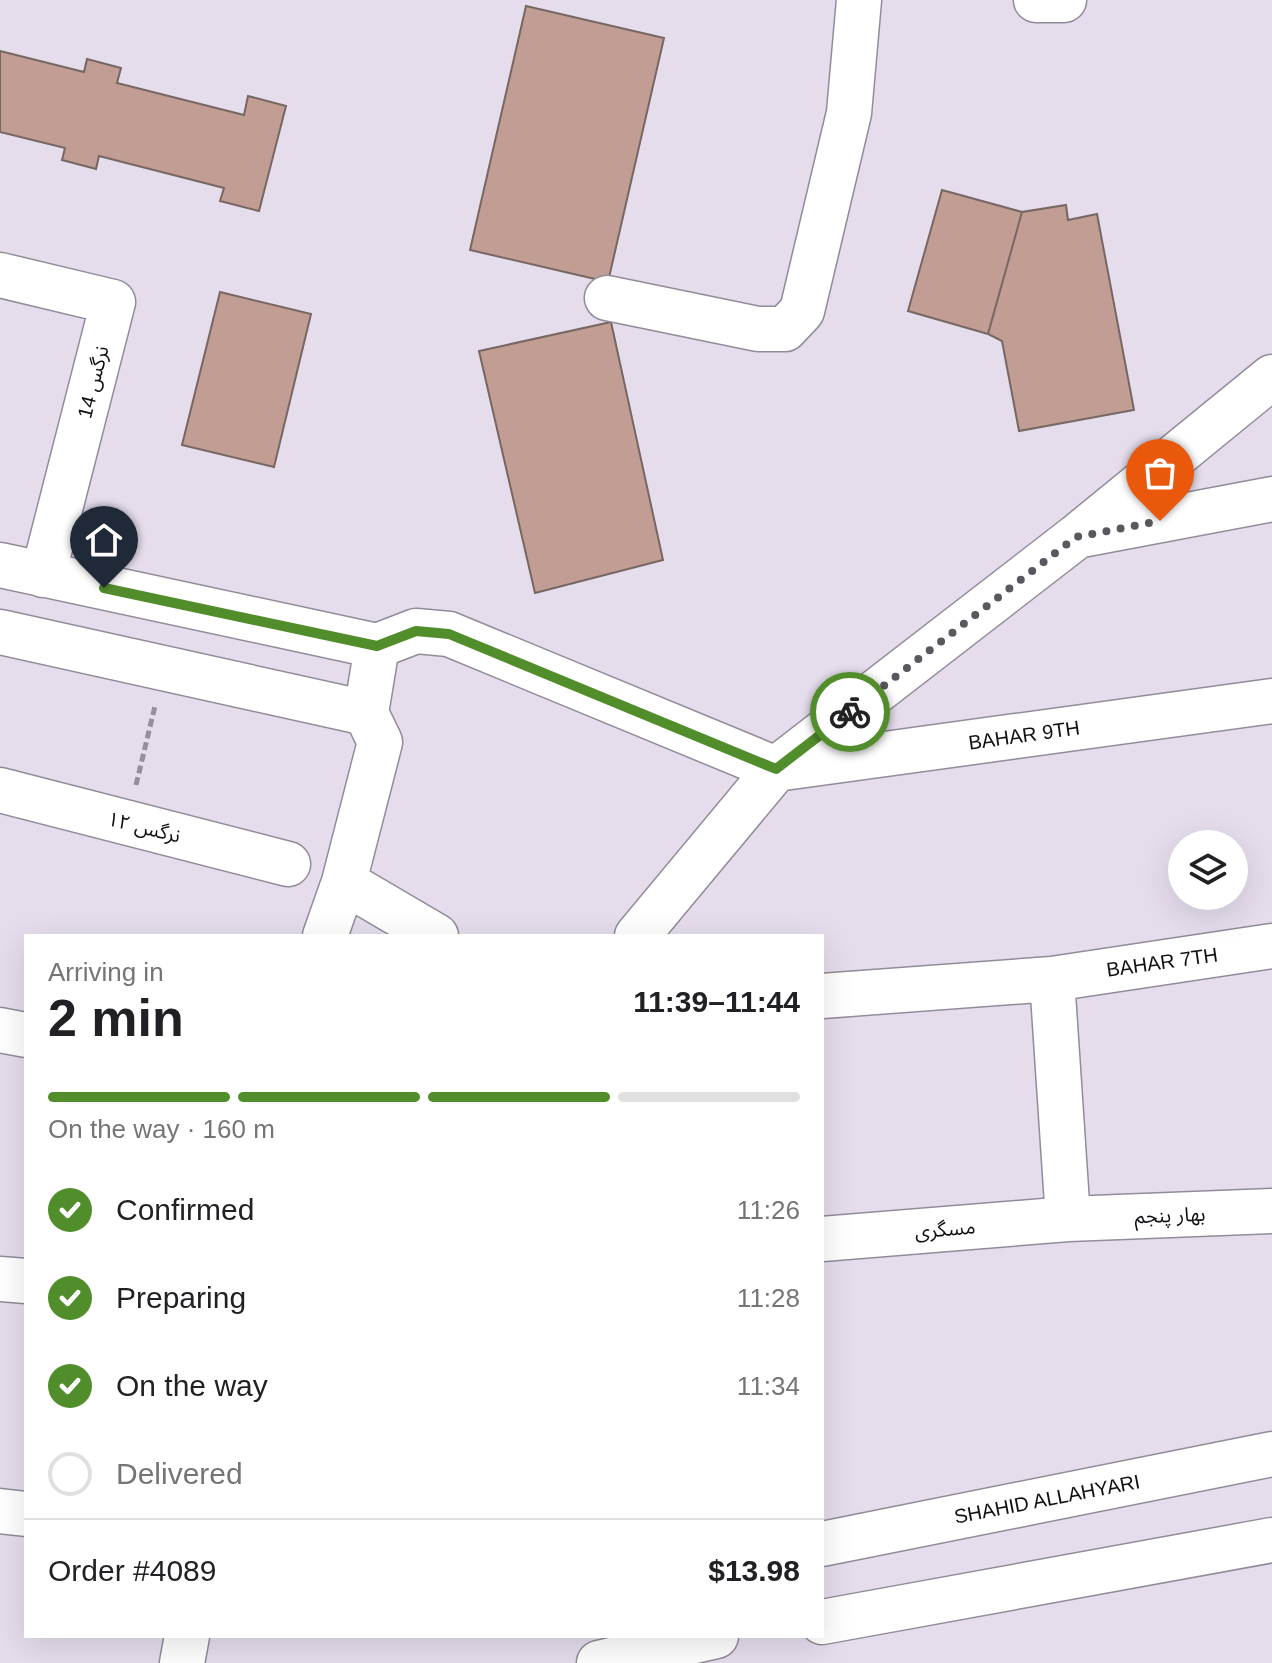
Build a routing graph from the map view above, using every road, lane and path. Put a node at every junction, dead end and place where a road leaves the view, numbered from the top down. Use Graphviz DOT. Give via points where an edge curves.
graph roads {
  1 [pos="859,0"];
  2 [pos="1036,0"];
  3 [pos="1064,0"];
  4 [pos="0,275"];
  5 [pos="607,298"];
  6 [pos="1272,377"];
  7 [pos="1272,499"];
  8 [pos="1076,537"];
  9 [pos="0,565"];
  10 [pos="43,575"];
  11 [pos="0,632"];
  12 [pos="377,646"];
  13 [pos="164,670"];
  14 [pos="1272,701"];
  15 [pos="366,713"];
  16 [pos="776,769"];
  17 [pos="0,790"];
  18 [pos="127,822"];
  19 [pos="288,864"];
  20 [pos="344,882"];
  21 [pos="326,934"];
  22 [pos="433,934"];
  23 [pos="639,934"];
  24 [pos="1272,946"];
  25 [pos="1052,979"];
  26 [pos="824,996"];
  27 [pos="0,1030"];
  28 [pos="24,1035"];
  29 [pos="1272,1211"];
  30 [pos="1068,1219"];
  31 [pos="824,1239"];
  32 [pos="0,1279"];
  33 [pos="24,1281"];
  34 [pos="1272,1454"];
  35 [pos="0,1511"];
  36 [pos="24,1514"];
  37 [pos="1272,1540"];
  38 [pos="824,1544"];
  39 [pos="824,1622"];
  40 [pos="187,1638"];
  41 [pos="707,1638"];
  42 [pos="182,1663"];
  43 [pos="599,1663"];
  1 -- 5 [label="street" via="849,113 802,311 785,329 758,329"];
  2 -- 3 [label="street"];
  4 -- 10 [label="street, نرگس 14" via="113,302"];
  6 -- 8 [label="street"];
  7 -- 8 [label="street"];
  8 -- 16 [label="street"];
  9 -- 10 [label="street"];
  10 -- 12 [label="street"];
  11 -- 13 [label="street"];
  12 -- 15 [label="street"];
  12 -- 16 [label="street" via="416,631 449,634"];
  13 -- 15 [label="street"];
  13 -- 18 [label="path"];
  14 -- 16 [label="street, BAHAR 9TH"];
  15 -- 20 [label="street" via="380,742"];
  16 -- 23 [label="street"];
  17 -- 18 [label="street, نرگس ۱۲"];
  18 -- 19 [label="street, نرگس ۱۲"];
  20 -- 21 [label="street"];
  20 -- 22 [label="street"];
  24 -- 25 [label="street, BAHAR 7TH"];
  25 -- 26 [label="street, BAHAR 7TH"];
  25 -- 30 [label="street"];
  27 -- 28 [label="street"];
  29 -- 30 [label="street, بهار پنجم"];
  30 -- 31 [label="street, مسگری"];
  32 -- 33 [label="street"];
  34 -- 38 [label="street, SHAHID ALLAHYARI"];
  35 -- 36 [label="street"];
  37 -- 39 [label="street"];
  40 -- 42 [label="street"];
  41 -- 43 [label="street"];
}
